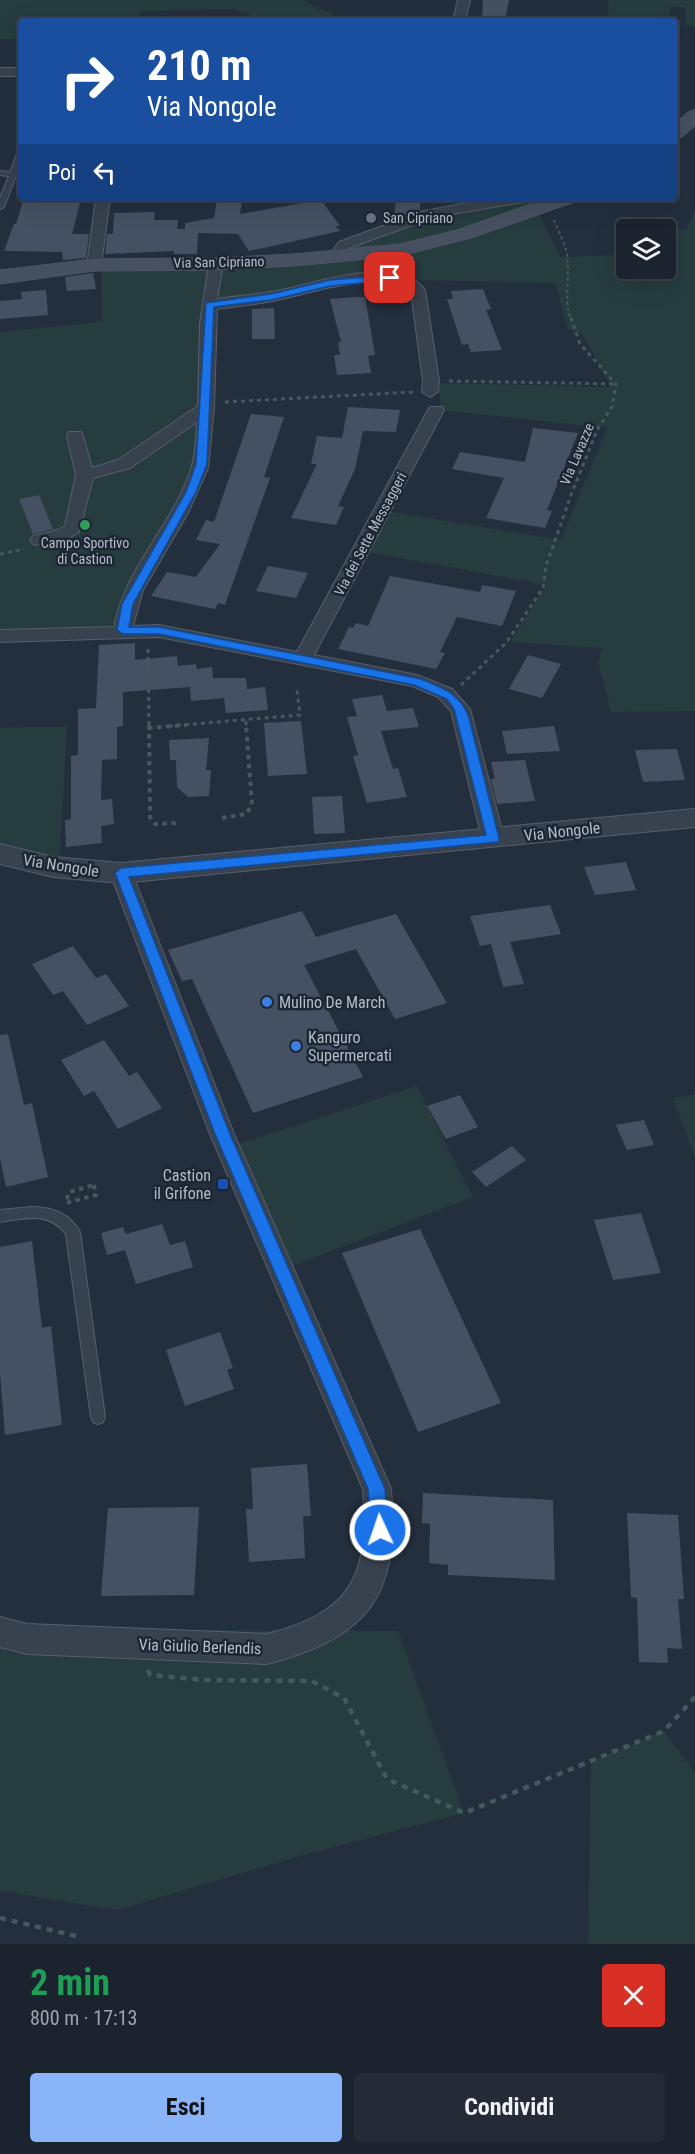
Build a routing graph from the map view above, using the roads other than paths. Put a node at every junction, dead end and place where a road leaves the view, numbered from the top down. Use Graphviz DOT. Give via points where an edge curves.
graph roads {
  1 [pos="464,0"];
  2 [pos="460,18"];
  3 [pos="0,72"];
  4 [pos="18,72"];
  5 [pos="695,116"];
  6 [pos="678,130"];
  7 [pos="0,173"];
  8 [pos="17,174"];
  9 [pos="102,201"];
  10 [pos="480,201"];
  11 [pos="549,201"];
  12 [pos="451,203"];
  13 [pos="0,207"];
  14 [pos="345,256"];
  15 [pos="216,264"];
  16 [pos="94,265"];
  17 [pos="0,277"];
  18 [pos="210,305"];
  19 [pos="430,386"];
  20 [pos="206,406"];
  21 [pos="436,410"];
  22 [pos="75,436"];
  23 [pos="85,475"];
  24 [pos="39,540"];
  25 [pos="123,630"];
  26 [pos="0,636"];
  27 [pos="303,658"];
  28 [pos="695,818"];
  29 [pos="493,838"];
  30 [pos="0,854"];
  31 [pos="121,873"];
  32 [pos="0,1216"];
  33 [pos="98,1416"];
  34 [pos="0,1632"];
  1 -- 2 [label="street"];
  3 -- 4 [label="street"];
  5 -- 6 [label="main road"];
  7 -- 8 [label="lane"];
  8 -- 13 [label="lane"];
  9 -- 16 [label="street"];
  10 -- 12 [label="street"];
  11 -- 14 [label="main road, Via San Cipriano" via="431,243"];
  12 -- 14 [label="street" via="344,245 341,249"];
  14 -- 15 [label="main road, Via San Cipriano"];
  15 -- 16 [label="main road, Via San Cipriano"];
  15 -- 18 [label="street" via="209,289"];
  16 -- 17 [label="main road, Via San Cipriano"];
  18 -- 19 [label="street" via="271,297 330,283 378,278 406,281 418,290"];
  18 -- 20 [label="street"];
  20 -- 23 [label="street" via="124,464"];
  20 -- 25 [label="street" via="201,464 195,483 128,604"];
  21 -- 27 [label="street, Via dei Sette Messaggeri"];
  22 -- 23 [label="street"];
  23 -- 24 [label="street" via="73,528"];
  25 -- 26 [label="street"];
  25 -- 27 [label="street" via="148,630"];
  27 -- 29 [label="street" via="417,681 451,697 463,718"];
  28 -- 29 [label="street, Via Nongole"];
  29 -- 31 [label="street, Via Nongole"];
  30 -- 31 [label="street, Via Nongole" via="53,867"];
  31 -- 34 [label="street, Via Giulio Berlendis" via="222,1134 377,1489 381,1516 376,1567 349,1611 325,1631 267,1649 27,1640"];
  32 -- 33 [label="lane" via="50,1214 67,1223 73,1232"];
}
